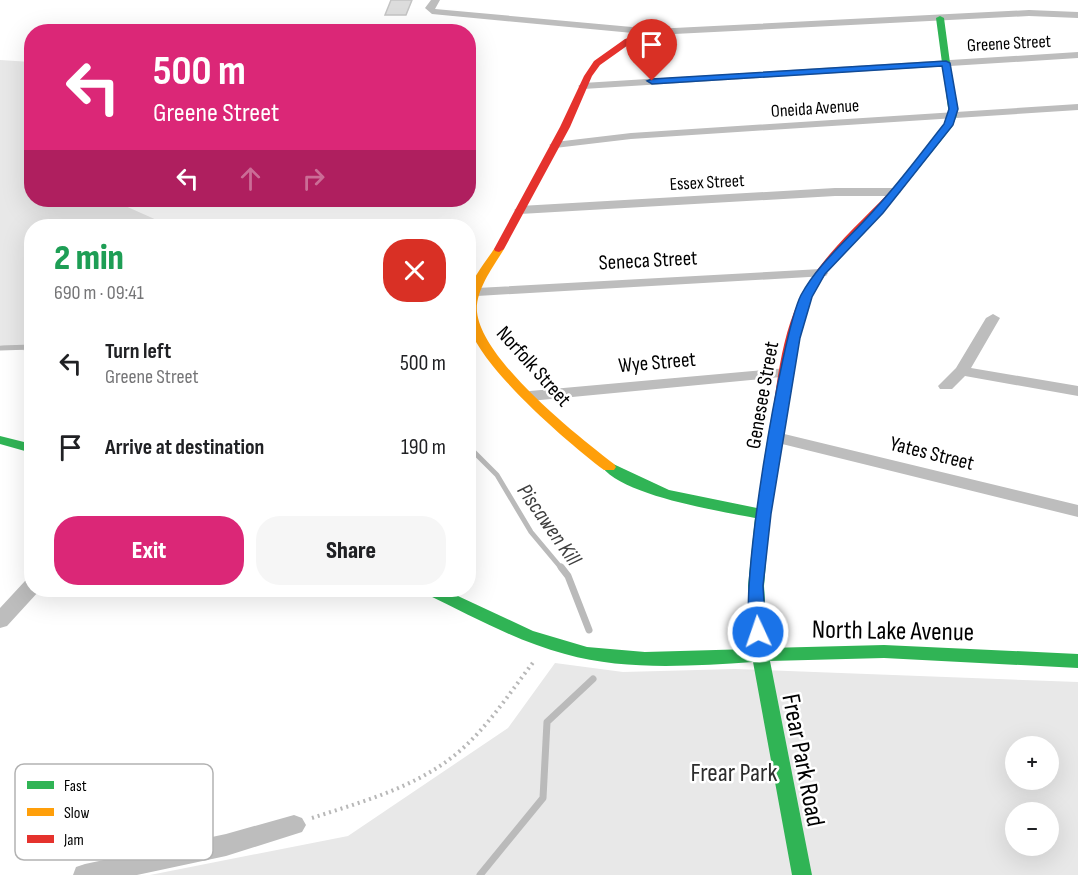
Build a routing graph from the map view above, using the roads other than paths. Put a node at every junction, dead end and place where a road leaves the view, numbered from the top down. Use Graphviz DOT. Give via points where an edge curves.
graph roads {
  1 [pos="436,0"];
  2 [pos="1078,15"];
  3 [pos="940,18"];
  4 [pos="654,32"];
  5 [pos="1078,55"];
  6 [pos="946,63"];
  7 [pos="583,86"];
  8 [pos="1078,106"];
  9 [pos="953,115"];
  10 [pos="555,145"];
  11 [pos="895,192"];
  12 [pos="520,210"];
  13 [pos="821,273"];
  14 [pos="477,292"];
  15 [pos="993,318"];
  16 [pos="476,331"];
  17 [pos="962,371"];
  18 [pos="787,373"];
  19 [pos="946,386"];
  20 [pos="1078,391"];
  21 [pos="530,396"];
  22 [pos="776,437"];
  23 [pos="0,440"];
  24 [pos="24,447"];
  25 [pos="1078,511"];
  26 [pos="763,514"];
  27 [pos="24,595"];
  28 [pos="447,597"];
  29 [pos="0,621"];
  30 [pos="760,654"];
  31 [pos="1078,661"];
  32 [pos="294,825"];
  33 [pos="213,848"];
  34 [pos="156,860"];
  35 [pos="85,875"];
  36 [pos="802,875"];
  1 -- 4 [label="street" via="429,8 432,11"];
  2 -- 3 [label="street"];
  3 -- 4 [label="street"];
  3 -- 6 [label="street"];
  4 -- 7 [label="street, Norfolk Street" via="611,48 596,63"];
  5 -- 6 [label="street, Greene Street"];
  6 -- 7 [label="street, Greene Street"];
  6 -- 9 [label="street"];
  7 -- 10 [label="street, Norfolk Street"];
  8 -- 9 [label="street, Oneida Avenue"];
  9 -- 10 [label="street, Oneida Avenue" via="631,136"];
  9 -- 11 [label="street, Genesee Street"];
  10 -- 12 [label="street, Norfolk Street"];
  11 -- 12 [label="street, Essex Street"];
  11 -- 13 [label="street, Genesee Street"];
  12 -- 14 [label="street, Norfolk Street"];
  13 -- 14 [label="street, Seneca Street"];
  13 -- 18 [label="street, Genesee Street" via="806,297"];
  15 -- 17 [label="street"];
  16 -- 21 [label="street, Norfolk Street"];
  17 -- 19 [label="street"];
  17 -- 20 [label="street"];
  18 -- 21 [label="street, Wye Street"];
  18 -- 22 [label="street, Genesee Street"];
  21 -- 26 [label="street, Norfolk Street" via="592,455 630,480 668,495"];
  22 -- 25 [label="street, Yates Street"];
  22 -- 26 [label="street, Genesee Street"];
  23 -- 24 [label="street"];
  26 -- 30 [label="street, Genesee Street" via="756,586"];
  27 -- 29 [label="street"];
  28 -- 30 [label="street, North Lake Avenue" via="548,643 588,653 667,659"];
  30 -- 31 [label="street, North Lake Avenue" via="925,651"];
  30 -- 36 [label="street, Frear Park Road"];
  32 -- 33 [label="street"];
  34 -- 35 [label="street"];
}
